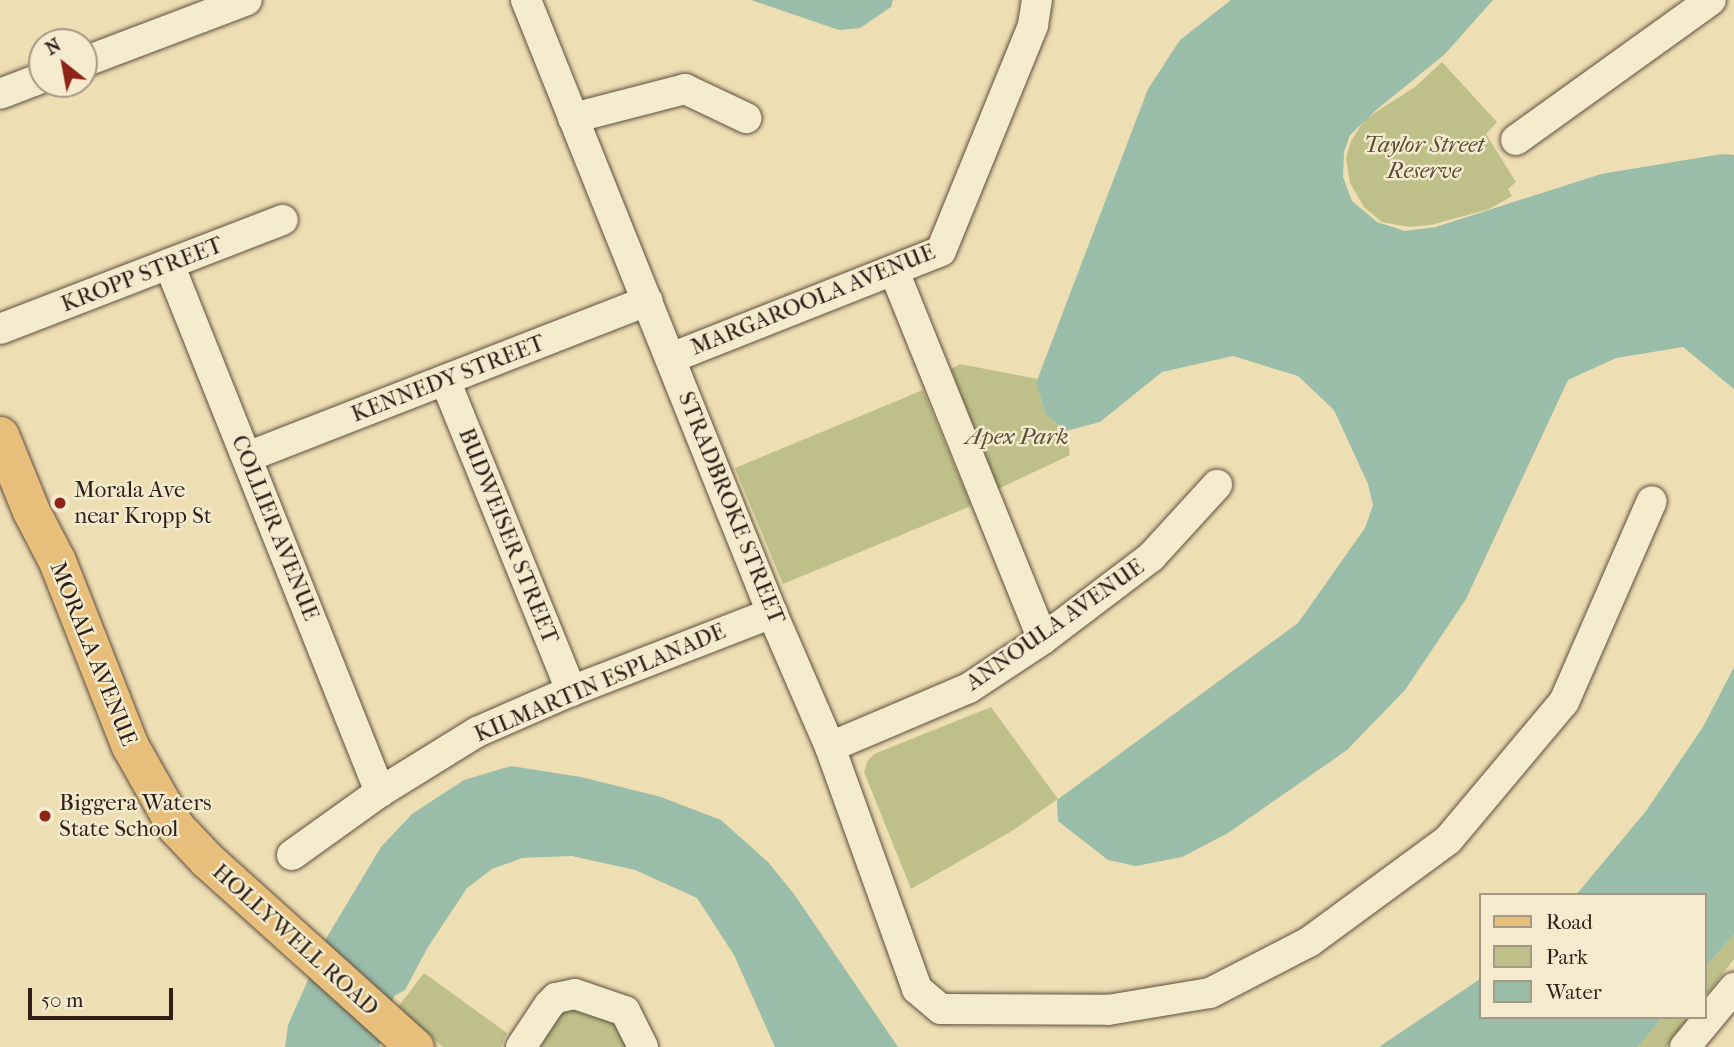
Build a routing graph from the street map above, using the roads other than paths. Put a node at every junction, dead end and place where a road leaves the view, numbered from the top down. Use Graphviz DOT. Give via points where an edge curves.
graph roads {
  1 [pos="247,0"];
  2 [pos="526,0"];
  3 [pos="1037,0"];
  4 [pos="1711,0"];
  5 [pos="98,57"];
  6 [pos="28,83"];
  7 [pos="0,94"];
  8 [pos="573,118"];
  9 [pos="746,118"];
  10 [pos="1516,140"];
  11 [pos="283,220"];
  12 [pos="169,264"];
  13 [pos="894,271"];
  14 [pos="648,301"];
  15 [pos="0,329"];
  16 [pos="671,358"];
  17 [pos="444,380"];
  18 [pos="0,435"];
  19 [pos="247,457"];
  20 [pos="1217,485"];
  21 [pos="1652,501"];
  22 [pos="772,613"];
  23 [pos="1043,639"];
  24 [pos="571,691"];
  25 [pos="830,747"];
  26 [pos="380,792"];
  27 [pos="292,855"];
  28 [pos="207,860"];
  29 [pos="1734,988"];
  30 [pos="405,1039"];
  31 [pos="521,1047"];
  32 [pos="643,1047"];
  33 [pos="1685,1047"];
  1 -- 5 [label="street"];
  2 -- 8 [label="street, STRADBROKE STREET"];
  3 -- 13 [label="street, MARGAROOLA AVENUE" via="1033,25 941,251"];
  4 -- 10 [label="street"];
  6 -- 7 [label="street"];
  8 -- 9 [label="street" via="685,89"];
  8 -- 14 [label="street, STRADBROKE STREET"];
  11 -- 12 [label="street, KROPP STREET"];
  12 -- 15 [label="street, KROPP STREET"];
  12 -- 19 [label="street, COLLIER AVENUE"];
  13 -- 16 [label="street, MARGAROOLA AVENUE"];
  13 -- 23 [label="street"];
  14 -- 16 [label="street, STRADBROKE STREET"];
  14 -- 17 [label="street, KENNEDY STREET"];
  16 -- 22 [label="street, STRADBROKE STREET"];
  17 -- 19 [label="street, KENNEDY STREET"];
  17 -- 24 [label="street, BUDWEISER STREET"];
  18 -- 28 [label="main road, MORALA AVENUE" via="140,766 175,826"];
  19 -- 26 [label="street, COLLIER AVENUE"];
  20 -- 23 [label="street, ANNOULA AVENUE" via="1151,557"];
  21 -- 25 [label="street, STRADBROKE STREET" via="1564,702 1448,840 1309,942 1210,993 1108,1010 941,1009 917,989"];
  22 -- 24 [label="street, KILMARTIN ESPLANADE"];
  22 -- 25 [label="street, STRADBROKE STREET"];
  23 -- 25 [label="street, ANNOULA AVENUE" via="969,688"];
  24 -- 26 [label="street, KILMARTIN ESPLANADE" via="477,732"];
  26 -- 27 [label="street, KILMARTIN ESPLANADE"];
  28 -- 30 [label="main road, HOLLYWELL ROAD"];
  29 -- 33 [label="street"];
  31 -- 32 [label="street" via="556,998 575,994 625,1011"];
}
